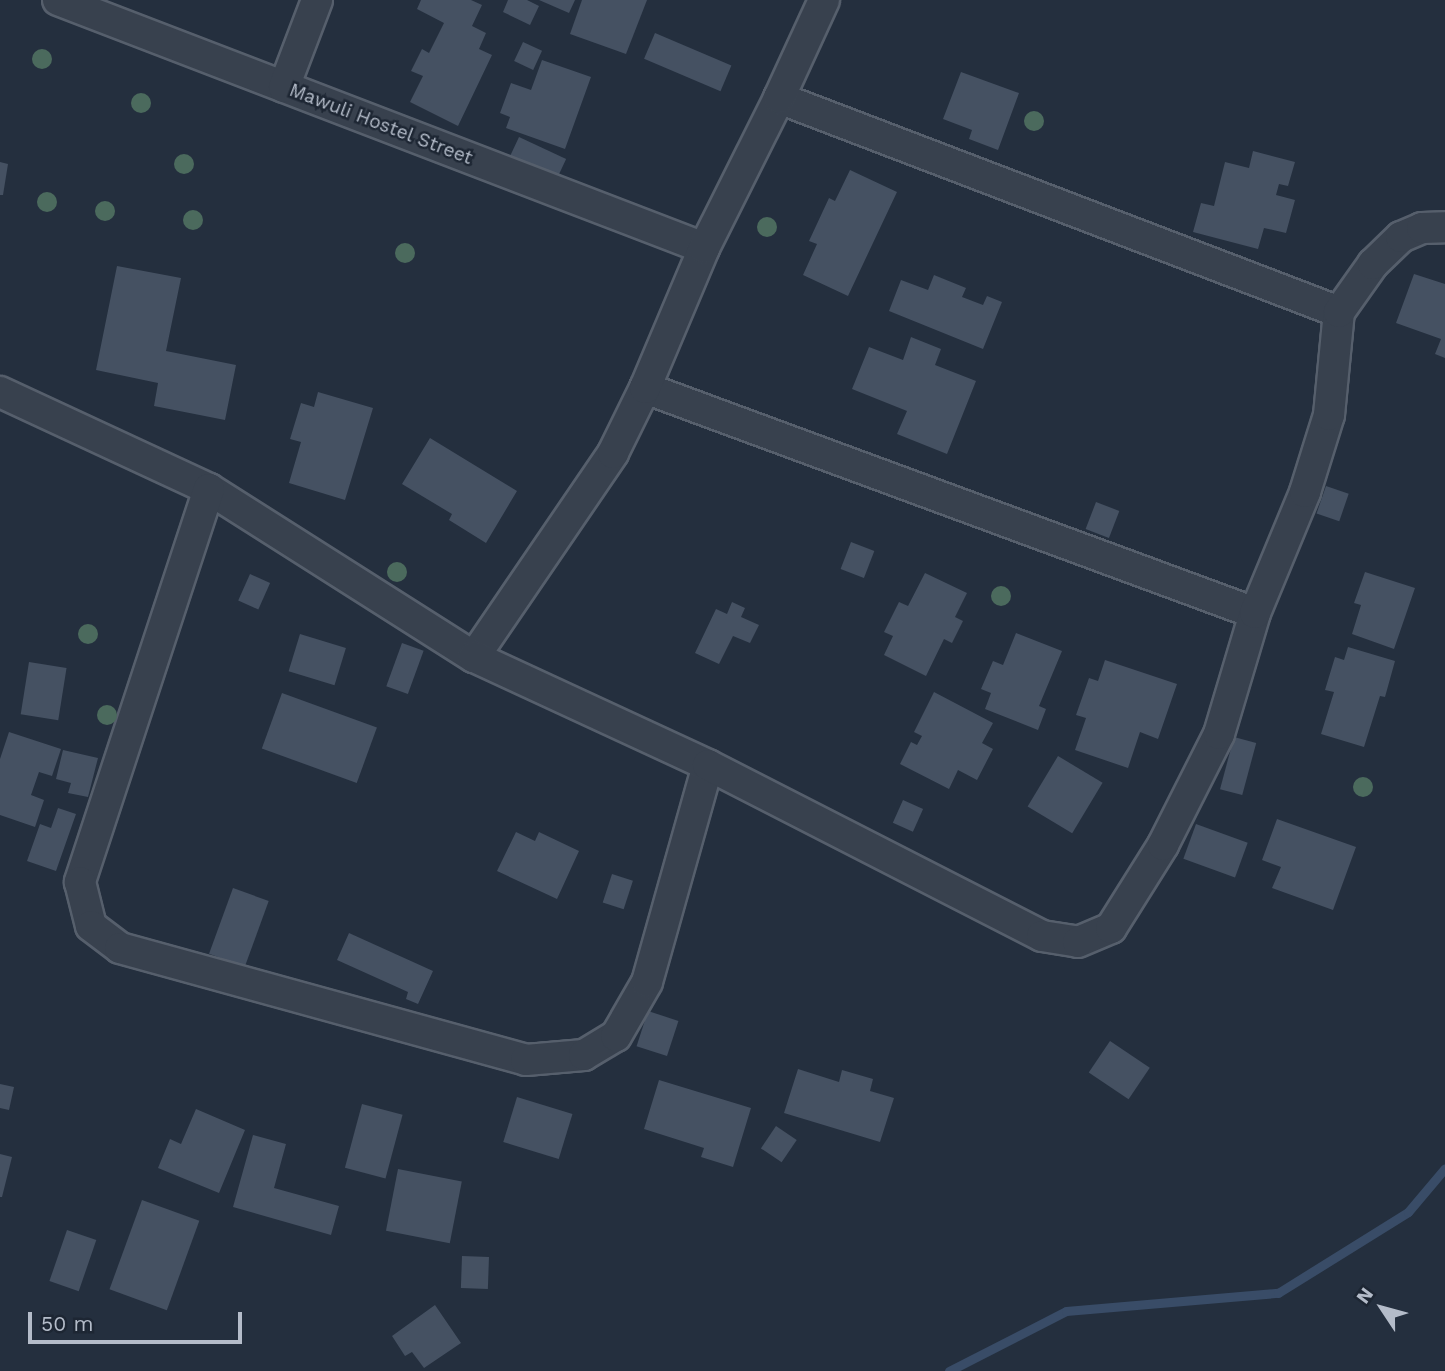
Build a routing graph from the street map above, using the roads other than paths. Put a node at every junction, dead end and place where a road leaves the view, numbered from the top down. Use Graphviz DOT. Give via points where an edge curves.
graph roads {
  1 [pos="58,0"];
  2 [pos="317,0"];
  3 [pos="824,0"];
  4 [pos="284,87"];
  5 [pos="779,98"];
  6 [pos="1445,227"];
  7 [pos="704,248"];
  8 [pos="1339,312"];
  9 [pos="645,388"];
  10 [pos="0,392"];
  11 [pos="209,489"];
  12 [pos="1255,613"];
  13 [pos="474,657"];
  14 [pos="708,765"];
  1 -- 4 [label="street, Mawuli Hostel Street"];
  2 -- 4 [label="street"];
  3 -- 5 [label="street"];
  4 -- 7 [label="street, Mawuli Hostel Street"];
  5 -- 7 [label="street"];
  5 -- 8 [label="street"];
  6 -- 8 [label="street" via="1422,228 1401,237 1373,264"];
  7 -- 9 [label="street"];
  8 -- 12 [label="street" via="1329,415 1305,492"];
  9 -- 12 [label="street"];
  9 -- 13 [label="street" via="613,453"];
  10 -- 11 [label="street"];
  11 -- 13 [label="street"];
  11 -- 14 [label="street" via="80,882 91,926 120,948 526,1060 584,1055 616,1036 647,982"];
  12 -- 14 [label="street" via="1219,734 1163,845 1111,928 1078,942 1042,936"];
  13 -- 14 [label="street"];
}
